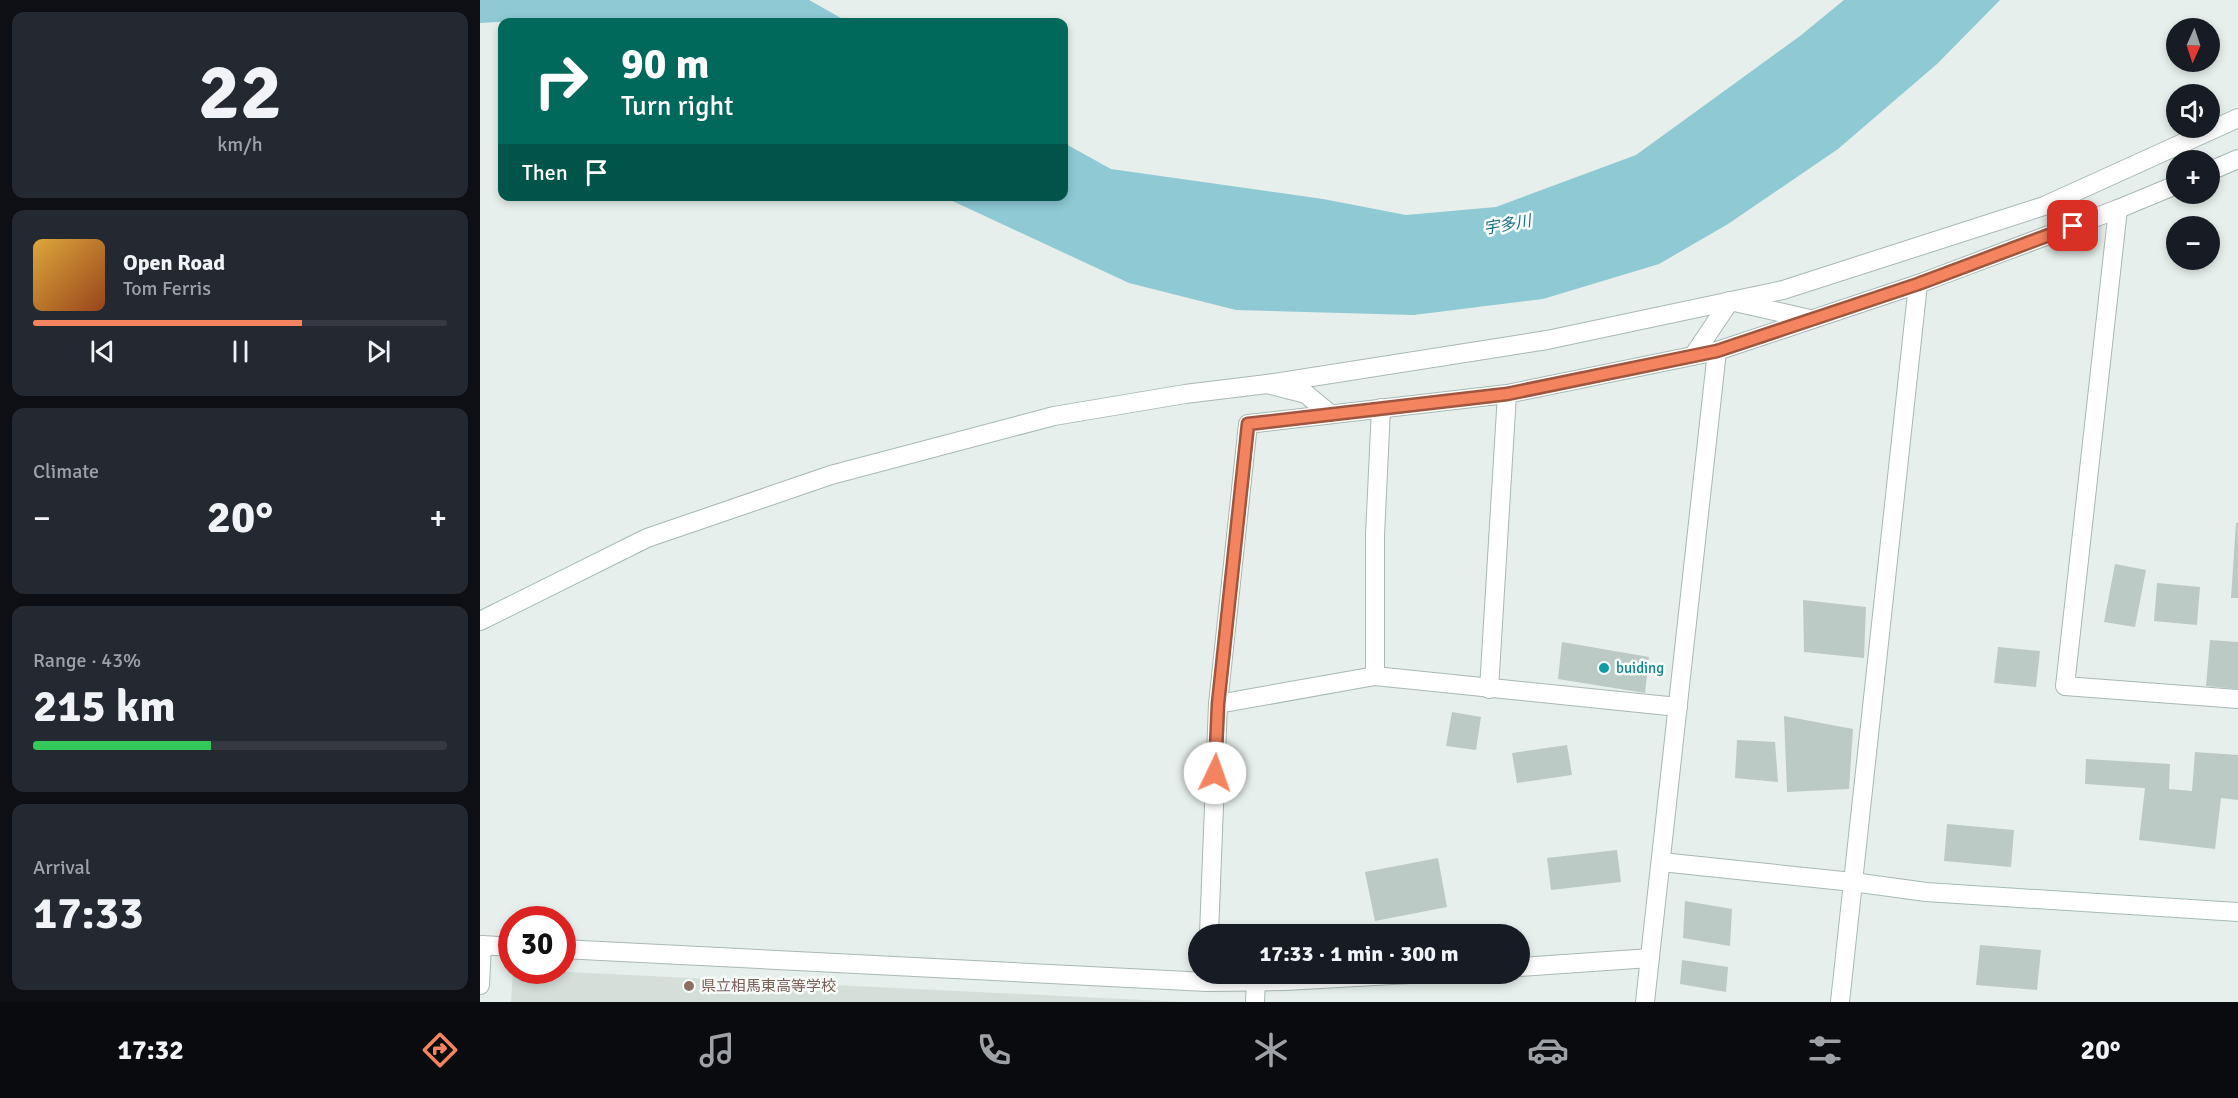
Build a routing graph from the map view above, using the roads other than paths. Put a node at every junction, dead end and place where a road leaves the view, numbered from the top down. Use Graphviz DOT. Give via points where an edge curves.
graph roads {
  1 [pos="2238,118"];
  2 [pos="2238,159"];
  3 [pos="2220,167"];
  4 [pos="2166,189"];
  5 [pos="2118,209"];
  6 [pos="1918,284"];
  7 [pos="1730,302"];
  8 [pos="1812,320"];
  9 [pos="1717,351"];
  10 [pos="1693,356"];
  11 [pos="1267,384"];
  12 [pos="1507,394"];
  13 [pos="1381,408"];
  14 [pos="1330,414"];
  15 [pos="480,621"];
  16 [pos="1375,676"];
  17 [pos="1489,689"];
  18 [pos="2238,699"];
  19 [pos="1218,704"];
  20 [pos="1678,707"];
  21 [pos="1661,862"];
  22 [pos="1853,882"];
  23 [pos="2238,912"];
  24 [pos="1209,924"];
  25 [pos="498,946"];
  26 [pos="576,950"];
  27 [pos="1650,958"];
  28 [pos="1530,966"];
  29 [pos="1188,977"];
  30 [pos="1256,984"];
  31 [pos="480,985"];
  32 [pos="1255,1002"];
  33 [pos="1645,1002"];
  34 [pos="1840,1002"];
  1 -- 7 [label="street" via="2044,206 1783,290"];
  2 -- 3 [label="street"];
  4 -- 5 [label="street"];
  5 -- 6 [label="street"];
  5 -- 18 [label="street" via="2065,686"];
  6 -- 8 [label="street"];
  6 -- 22 [label="street"];
  7 -- 8 [label="street"];
  7 -- 10 [label="street"];
  7 -- 11 [label="street" via="1547,340"];
  8 -- 9 [label="street"];
  9 -- 10 [label="street"];
  9 -- 20 [label="street"];
  10 -- 12 [label="street"];
  11 -- 14 [label="street" via="1306,394"];
  11 -- 15 [label="street" via="1054,416 831,475 646,538"];
  12 -- 13 [label="street"];
  12 -- 17 [label="street"];
  13 -- 14 [label="street"];
  13 -- 16 [label="street" via="1375,535"];
  14 -- 19 [label="street" via="1248,424"];
  16 -- 17 [label="street"];
  16 -- 19 [label="street"];
  17 -- 20 [label="street"];
  19 -- 24 [label="street"];
  20 -- 21 [label="street"];
  21 -- 22 [label="street"];
  21 -- 27 [label="street"];
  22 -- 23 [label="street" via="1926,892"];
  22 -- 34 [label="street"];
  25 -- 31 [label="street" via="482,945"];
  26 -- 29 [label="street"];
  27 -- 28 [label="street"];
  27 -- 33 [label="street"];
  30 -- 32 [label="street"];
}
